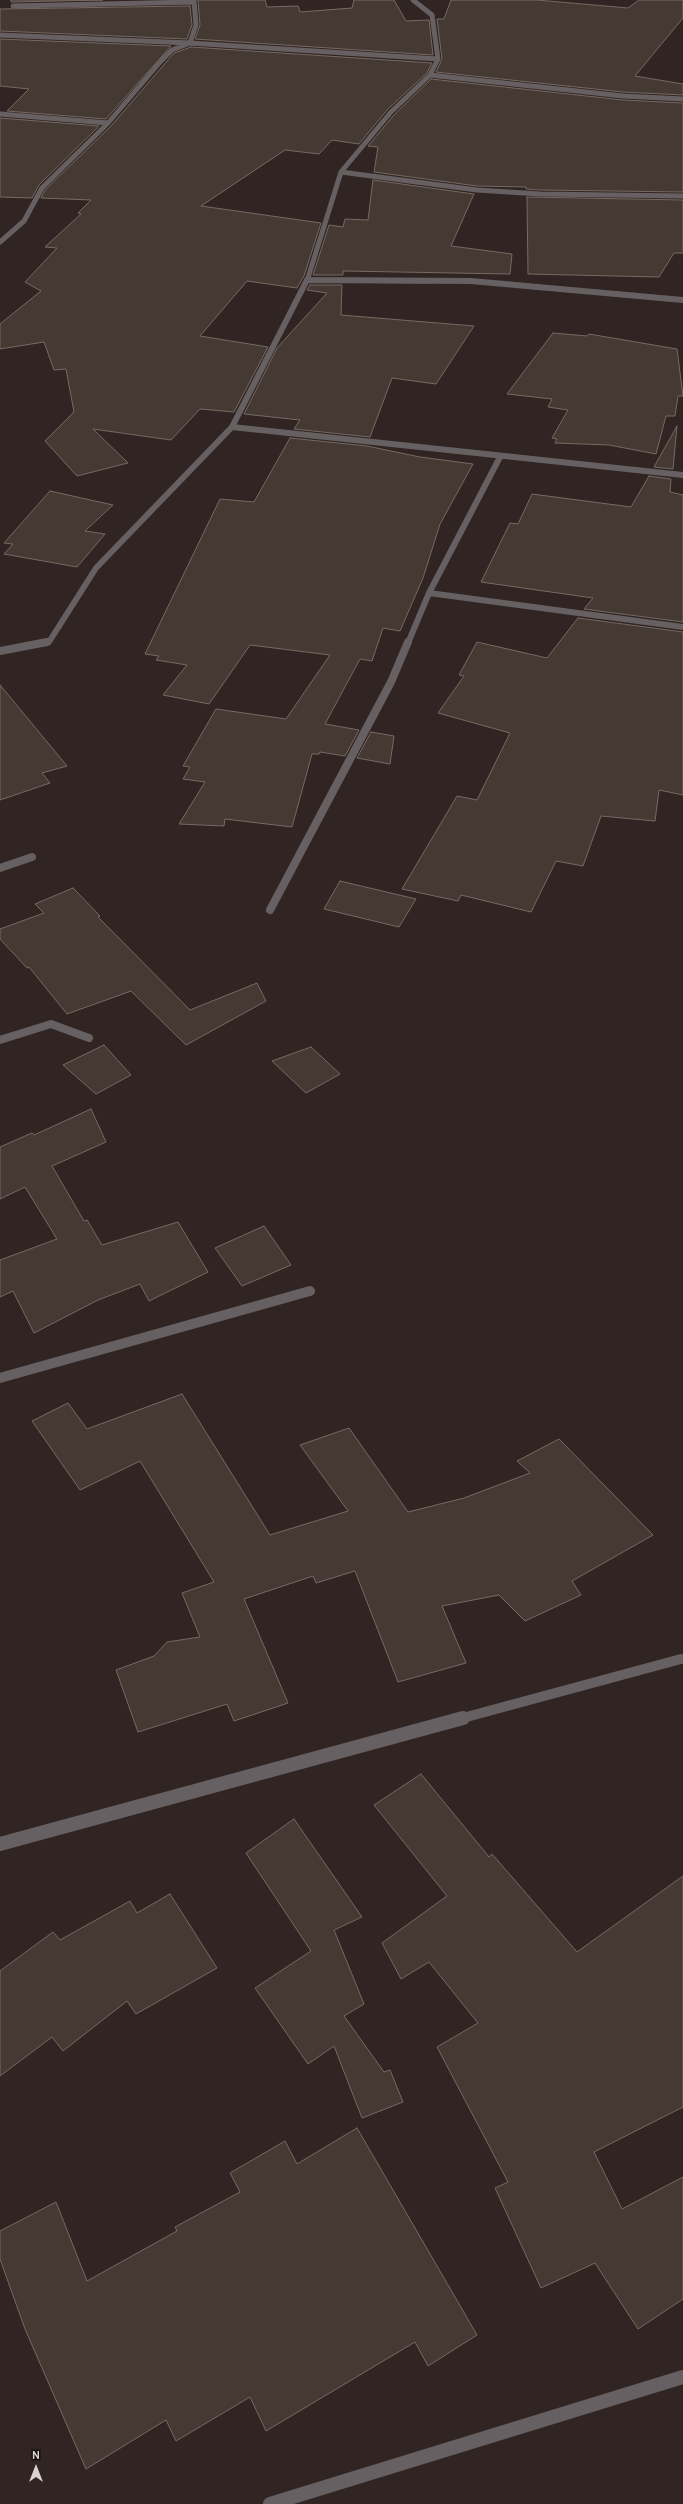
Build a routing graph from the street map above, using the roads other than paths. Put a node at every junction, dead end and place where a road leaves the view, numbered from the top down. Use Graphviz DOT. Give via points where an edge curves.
graph roads {
  1 [pos="413,0"];
  2 [pos="194,1"];
  3 [pos="13,6"];
  4 [pos="0,35"];
  5 [pos="190,43"];
  6 [pos="438,59"];
  7 [pos="430,75"];
  8 [pos="683,99"];
  9 [pos="0,114"];
  10 [pos="108,123"];
  11 [pos="341,172"];
  12 [pos="683,196"];
  13 [pos="0,242"];
  14 [pos="307,280"];
  15 [pos="683,300"];
  16 [pos="232,427"];
  17 [pos="500,458"];
  18 [pos="683,475"];
  19 [pos="429,593"];
  20 [pos="683,627"];
  21 [pos="0,651"];
  22 [pos="32,856"];
  23 [pos="0,868"];
  24 [pos="270,910"];
  25 [pos="89,1038"];
  26 [pos="0,1040"];
  27 [pos="310,1291"];
  28 [pos="0,1378"];
  29 [pos="681,1659"];
  30 [pos="0,1844"];
  31 [pos="683,2377"];
  32 [pos="270,2504"];
  1 -- 6 [label="street" via="432,15"];
  2 -- 3 [label="street"];
  2 -- 5 [label="street" via="196,25"];
  4 -- 5 [label="street"];
  5 -- 6 [label="street"];
  5 -- 10 [label="street" via="172,50"];
  6 -- 7 [label="street"];
  7 -- 8 [label="street" via="623,96"];
  7 -- 11 [label="street" via="391,112"];
  9 -- 10 [label="street"];
  10 -- 13 [label="street" via="42,188 24,221"];
  11 -- 12 [label="street" via="477,190 540,194"];
  11 -- 14 [label="street"];
  14 -- 15 [label="street" via="471,281"];
  14 -- 16 [label="street"];
  16 -- 17 [label="street"];
  16 -- 21 [label="street" via="96,568 49,642"];
  17 -- 18 [label="street"];
  17 -- 19 [label="street"];
  19 -- 20 [label="street"];
  19 -- 24 [label="street" via="391,682"];
  22 -- 23 [label="street"];
  25 -- 26 [label="street" via="51,1024"];
  27 -- 28 [label="street"];
  29 -- 30 [label="street"];
  31 -- 32 [label="street"];
}
